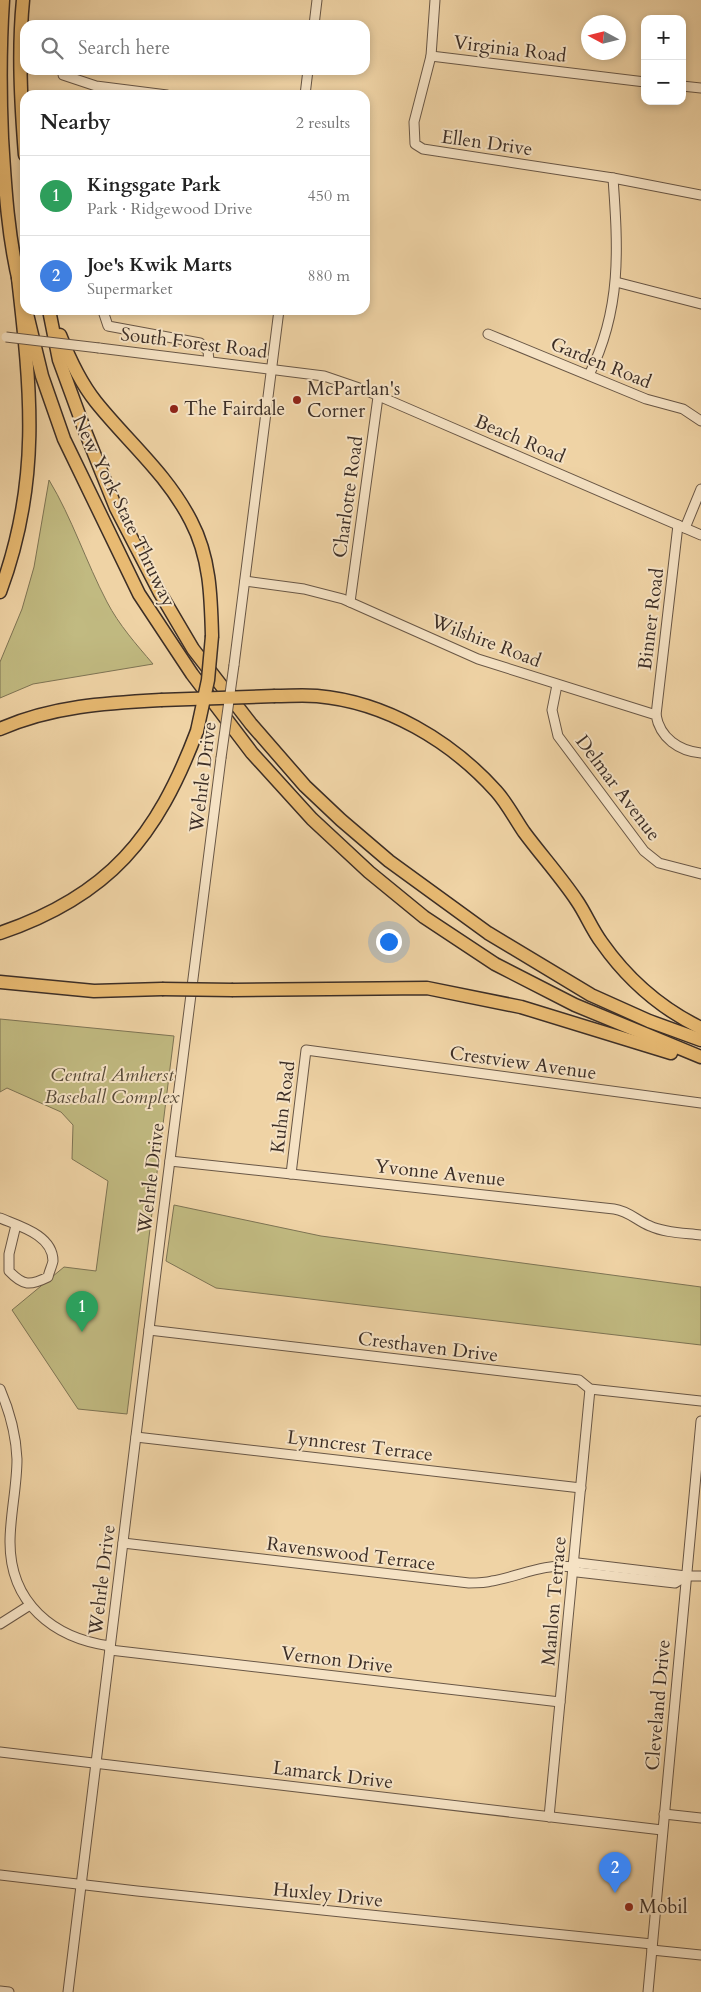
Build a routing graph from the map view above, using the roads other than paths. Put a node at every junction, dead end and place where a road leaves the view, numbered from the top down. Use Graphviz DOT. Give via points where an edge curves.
graph roads {
  1 [pos="3,0"];
  2 [pos="24,0"];
  3 [pos="317,0"];
  4 [pos="435,0"];
  5 [pos="21,20"];
  6 [pos="315,20"];
  7 [pos="431,56"];
  8 [pos="22,75"];
  9 [pos="63,75"];
  10 [pos="307,75"];
  11 [pos="641,82"];
  12 [pos="686,86"];
  13 [pos="701,88"];
  14 [pos="22,90"];
  15 [pos="128,90"];
  16 [pos="306,90"];
  17 [pos="613,178"];
  18 [pos="701,196"];
  19 [pos="18,278"];
  20 [pos="616,282"];
  21 [pos="20,285"];
  22 [pos="20,296"];
  23 [pos="701,304"];
  24 [pos="22,315"];
  25 [pos="27,315"];
  26 [pos="50,315"];
  27 [pos="51,315"];
  28 [pos="104,315"];
  29 [pos="277,315"];
  30 [pos="488,334"];
  31 [pos="3,337"];
  32 [pos="209,361"];
  33 [pos="271,369"];
  34 [pos="589,375"];
  35 [pos="324,376"];
  36 [pos="378,397"];
  37 [pos="701,421"];
  38 [pos="701,489"];
  39 [pos="682,527"];
  40 [pos="701,535"];
  41 [pos="245,581"];
  42 [pos="0,592"];
  43 [pos="350,602"];
  44 [pos="557,685"];
  45 [pos="656,716"];
  46 [pos="0,729"];
  47 [pos="701,753"];
  48 [pos="701,874"];
  49 [pos="0,933"];
  50 [pos="0,982"];
  51 [pos="701,1028"];
  52 [pos="701,1040"];
  53 [pos="341,1055"];
  54 [pos="701,1058"];
  55 [pos="701,1103"];
  56 [pos="170,1161"];
  57 [pos="291,1174"];
  58 [pos="0,1218"];
  59 [pos="16,1225"];
  60 [pos="701,1235"];
  61 [pos="149,1330"];
  62 [pos="0,1389"];
  63 [pos="590,1389"];
  64 [pos="701,1401"];
  65 [pos="701,1420"];
  66 [pos="136,1437"];
  67 [pos="581,1488"];
  68 [pos="0,1528"];
  69 [pos="11,1530"];
  70 [pos="123,1543"];
  71 [pos="573,1567"];
  72 [pos="686,1576"];
  73 [pos="701,1576"];
  74 [pos="30,1605"];
  75 [pos="0,1624"];
  76 [pos="110,1648"];
  77 [pos="560,1702"];
  78 [pos="0,1752"];
  79 [pos="96,1763"];
  80 [pos="664,1814"];
  81 [pos="549,1817"];
  82 [pos="701,1818"];
  83 [pos="662,1830"];
  84 [pos="0,1875"];
  85 [pos="81,1885"];
  86 [pos="652,1947"];
  87 [pos="701,1955"];
  88 [pos="0,1991"];
  89 [pos="9,1992"];
  90 [pos="68,1992"];
  91 [pos="648,1992"];
  1 -- 19 [label="highway" via="2,143 7,216"];
  2 -- 5 [label="highway"];
  3 -- 6 [label="street"];
  4 -- 7 [label="street, Ellen Drive"];
  7 -- 11 [label="street, Virginia Road"];
  7 -- 17 [label="street, Ellen Drive" via="414,122 415,144 423,150"];
  8 -- 14 [label="highway"];
  9 -- 15 [label="street" via="96,86"];
  10 -- 16 [label="street"];
  12 -- 13 [label="street"];
  17 -- 18 [label="street, Ellen Drive"];
  17 -- 20 [label="street" via="618,254"];
  19 -- 21 [label="highway"];
  19 -- 22 [label="highway"];
  20 -- 23 [label="street"];
  20 -- 34 [label="street" via="610,319"];
  24 -- 42 [label="highway" via="29,375 27,489"];
  25 -- 54 [label="highway, New York State Thruway" via="42,376 64,438 139,594 192,674 252,753 312,819 424,917 495,964 575,1005"];
  26 -- 52 [label="highway, New York State Thruway" via="59,360 84,431 116,508 156,586 193,649 251,724 306,786 389,861 495,938 591,995"];
  27 -- 49 [label="highway, bridge" via="71,363 95,401 161,474 191,521 204,553 210,587 212,636 208,680 197,731 181,773 140,841 114,868 62,908"];
  28 -- 32 [label="street" via="108,326 200,343 208,351"];
  29 -- 33 [label="street, Wehrle Drive"];
  30 -- 34 [label="street, Garden Road"];
  31 -- 32 [label="street, South Forest Road, bridge"];
  32 -- 33 [label="street, South Forest Road"];
  33 -- 35 [label="street, South Forest Road"];
  33 -- 41 [label="street, Wehrle Drive"];
  34 -- 37 [label="street, Garden Road" via="646,399 683,409"];
  35 -- 36 [label="street, Beach Road"];
  36 -- 39 [label="street, Beach Road"];
  36 -- 43 [label="street, Charlotte Road"];
  38 -- 39 [label="street"];
  39 -- 40 [label="street, Beach Road"];
  39 -- 45 [label="street, Binner Road"];
  41 -- 43 [label="street, Wilshire Road" via="304,589"];
  41 -- 56 [label="street, Wehrle Drive, bridge"];
  43 -- 44 [label="street, Wilshire Road" via="478,659"];
  44 -- 45 [label="street, Wilshire Road"];
  44 -- 48 [label="street, Delmar Avenue" via="552,710 558,736 644,851 659,863"];
  45 -- 47 [label="street" via="660,730 675,745"];
  46 -- 51 [label="highway, bridge" via="52,711 102,703 275,696 317,696 365,706 409,723 442,744 497,792 630,978 654,1000"];
  50 -- 54 [label="highway, bridge" via="94,991 427,988 522,1007 679,1055"];
  53 -- 55 [label="street, Crestview Avenue"];
  53 -- 57 [label="street, Kuhn Road" via="306,1050"];
  56 -- 57 [label="street, Yvonne Avenue"];
  56 -- 61 [label="street, Wehrle Drive"];
  57 -- 60 [label="street, Yvonne Avenue" via="614,1209 631,1214 657,1229"];
  58 -- 59 [label="street"];
  59 -- 59 [label="street" via="36,1234 48,1245 53,1261 48,1277 34,1284 18,1281 9,1271 9,1254"];
  61 -- 63 [label="street, Cresthaven Drive" via="579,1380"];
  61 -- 66 [label="street, Wehrle Drive"];
  62 -- 69 [label="street" via="13,1429 17,1458"];
  63 -- 64 [label="street, Cresthaven Drive"];
  63 -- 67 [label="street, Manlon Terrace"];
  65 -- 72 [label="street, Cleveland Drive"];
  66 -- 67 [label="street, Lynncrest Terrace"];
  66 -- 70 [label="street, Wehrle Drive"];
  67 -- 71 [label="street, Manlon Terrace"];
  68 -- 69 [label="street"];
  69 -- 74 [label="street" via="12,1566"];
  70 -- 71 [label="street, Ravenswood Terrace" via="469,1584 492,1582 556,1564"];
  70 -- 76 [label="street, Wehrle Drive"];
  71 -- 72 [label="street, Ravenswood Terrace" via="580,1563 626,1573"];
  71 -- 77 [label="street, Manlon Terrace"];
  72 -- 73 [label="street, Ravenswood Terrace"];
  72 -- 80 [label="street, Cleveland Drive"];
  74 -- 75 [label="street"];
  74 -- 76 [label="street, Vernon Drive" via="63,1633"];
  76 -- 77 [label="street, Vernon Drive"];
  76 -- 79 [label="street, Wehrle Drive"];
  77 -- 81 [label="street, Manlon Terrace"];
  78 -- 79 [label="street, Lamarck Drive"];
  79 -- 81 [label="street, Lamarck Drive"];
  79 -- 85 [label="street, Wehrle Drive"];
  80 -- 82 [label="street"];
  80 -- 83 [label="street, Cleveland Drive"];
  81 -- 83 [label="street, Lamarck Drive"];
  83 -- 86 [label="street, Cleveland Drive"];
  84 -- 85 [label="street, Huxley Drive"];
  85 -- 86 [label="street, Huxley Drive"];
  85 -- 90 [label="street, Wehrle Drive"];
  86 -- 87 [label="street, Huxley Drive"];
  86 -- 91 [label="street, Cleveland Drive"];
  88 -- 89 [label="street"];
}
